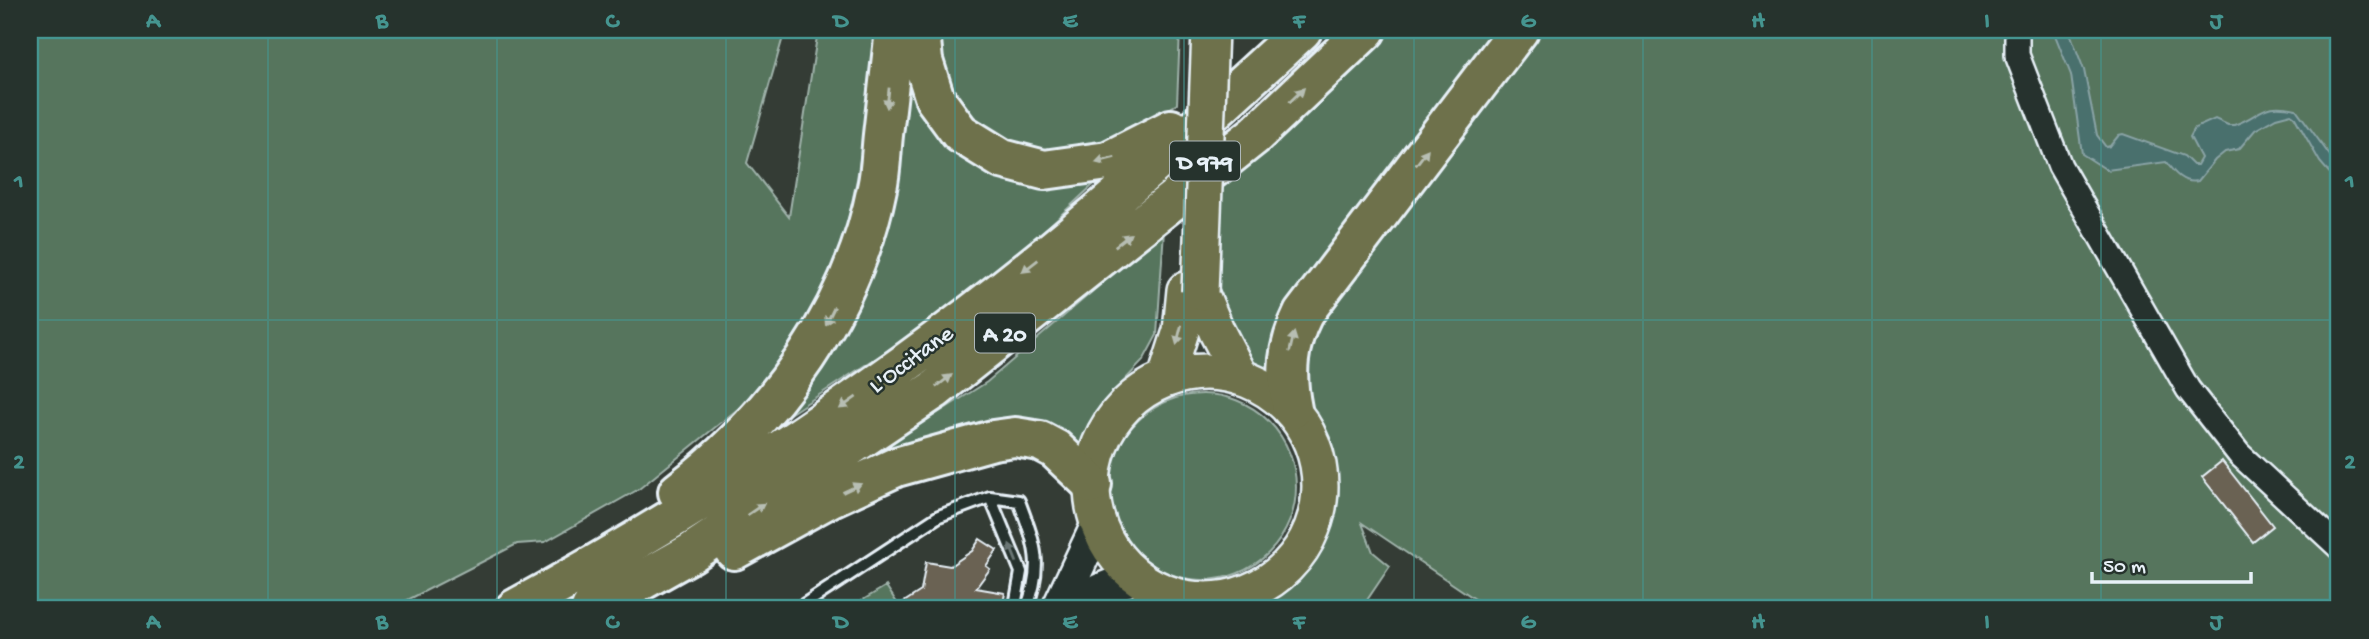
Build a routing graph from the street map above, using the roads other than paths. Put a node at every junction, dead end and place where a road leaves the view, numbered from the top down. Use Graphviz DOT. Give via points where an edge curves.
graph roads {
  1 [pos="895,30"];
  2 [pos="920,30"];
  3 [pos="1194,30"];
  4 [pos="1210,30"];
  5 [pos="1302,30"];
  6 [pos="1366,30"];
  7 [pos="1519,30"];
  8 [pos="2017,30"];
  9 [pos="1250,79"];
  10 [pos="1192,291"];
  11 [pos="1240,376"];
  12 [pos="1166,378"];
  13 [pos="1293,410"];
  14 [pos="1091,484"];
  15 [pos="990,497"];
  16 [pos="1098,524"];
  17 [pos="2339,547"];
  18 [pos="1137,578"];
  19 [pos="592,595"];
  20 [pos="1248,600"];
  21 [pos="1179,603"];
  22 [pos="515,609"];
  23 [pos="797,609"];
  24 [pos="1010,609"];
  25 [pos="1026,609"];
  26 [pos="1058,609"];
  27 [pos="1077,609"];
  1 -- 19 [label="highway, one-way" via="877,188 854,268 820,337 782,390 724,454 600,544"];
  9 -- 2 [label="highway, one-way" via="1162,135 1108,161 1044,170 1002,159 960,133 935,99 923,61"];
  3 -- 10 [label="main road, D 979"];
  4 -- 10 [label="main road, D 979, bridge"];
  5 -- 9 [label="highway, L'Occitane / A 20"];
  19 -- 6 [label="highway, L'Occitane / A 20, one-way" via="691,553 933,390 1255,135"];
  13 -- 7 [label="highway, one-way" via="1289,359 1292,336 1303,314"];
  8 -- 17 [label="street" via="2017,55 2060,166 2188,389 2239,454"];
  9 -- 19 [label="highway, L'Occitane / A 20, one-way" via="1088,221 929,346 656,530"];
  10 -- 11 [label="main road, D 979"];
  10 -- 12 [label="main road, D 979, one-way"];
  11 -- 12 [label="main road" via="1203,370"];
  11 -- 13 [label="main road" via="1277,395"];
  12 -- 14 [label="main road" via="1136,395 1112,419 1097,450"];
  13 -- 20 [label="main road" via="1311,440 1321,475 1318,511 1305,544 1282,572"];
  14 -- 16 [label="main road"];
  19 -- 14 [label="highway, one-way" via="648,597 896,467 993,440 1040,441 1055,449"];
  15 -- 23 [label="lane" via="939,516"];
  24 -- 15 [label="lane, one-way" via="1015,606 1021,572"];
  15 -- 25 [label="lane" via="1019,501 1037,552 1035,588"];
  16 -- 18 [label="main road" via="1114,554"];
  16 -- 26 [label="street"];
  18 -- 21 [label="main road"];
  18 -- 27 [label="street" via="1094,593"];
  19 -- 22 [label="highway, L'Occitane / A 20"];
  20 -- 21 [label="main road"];
}
